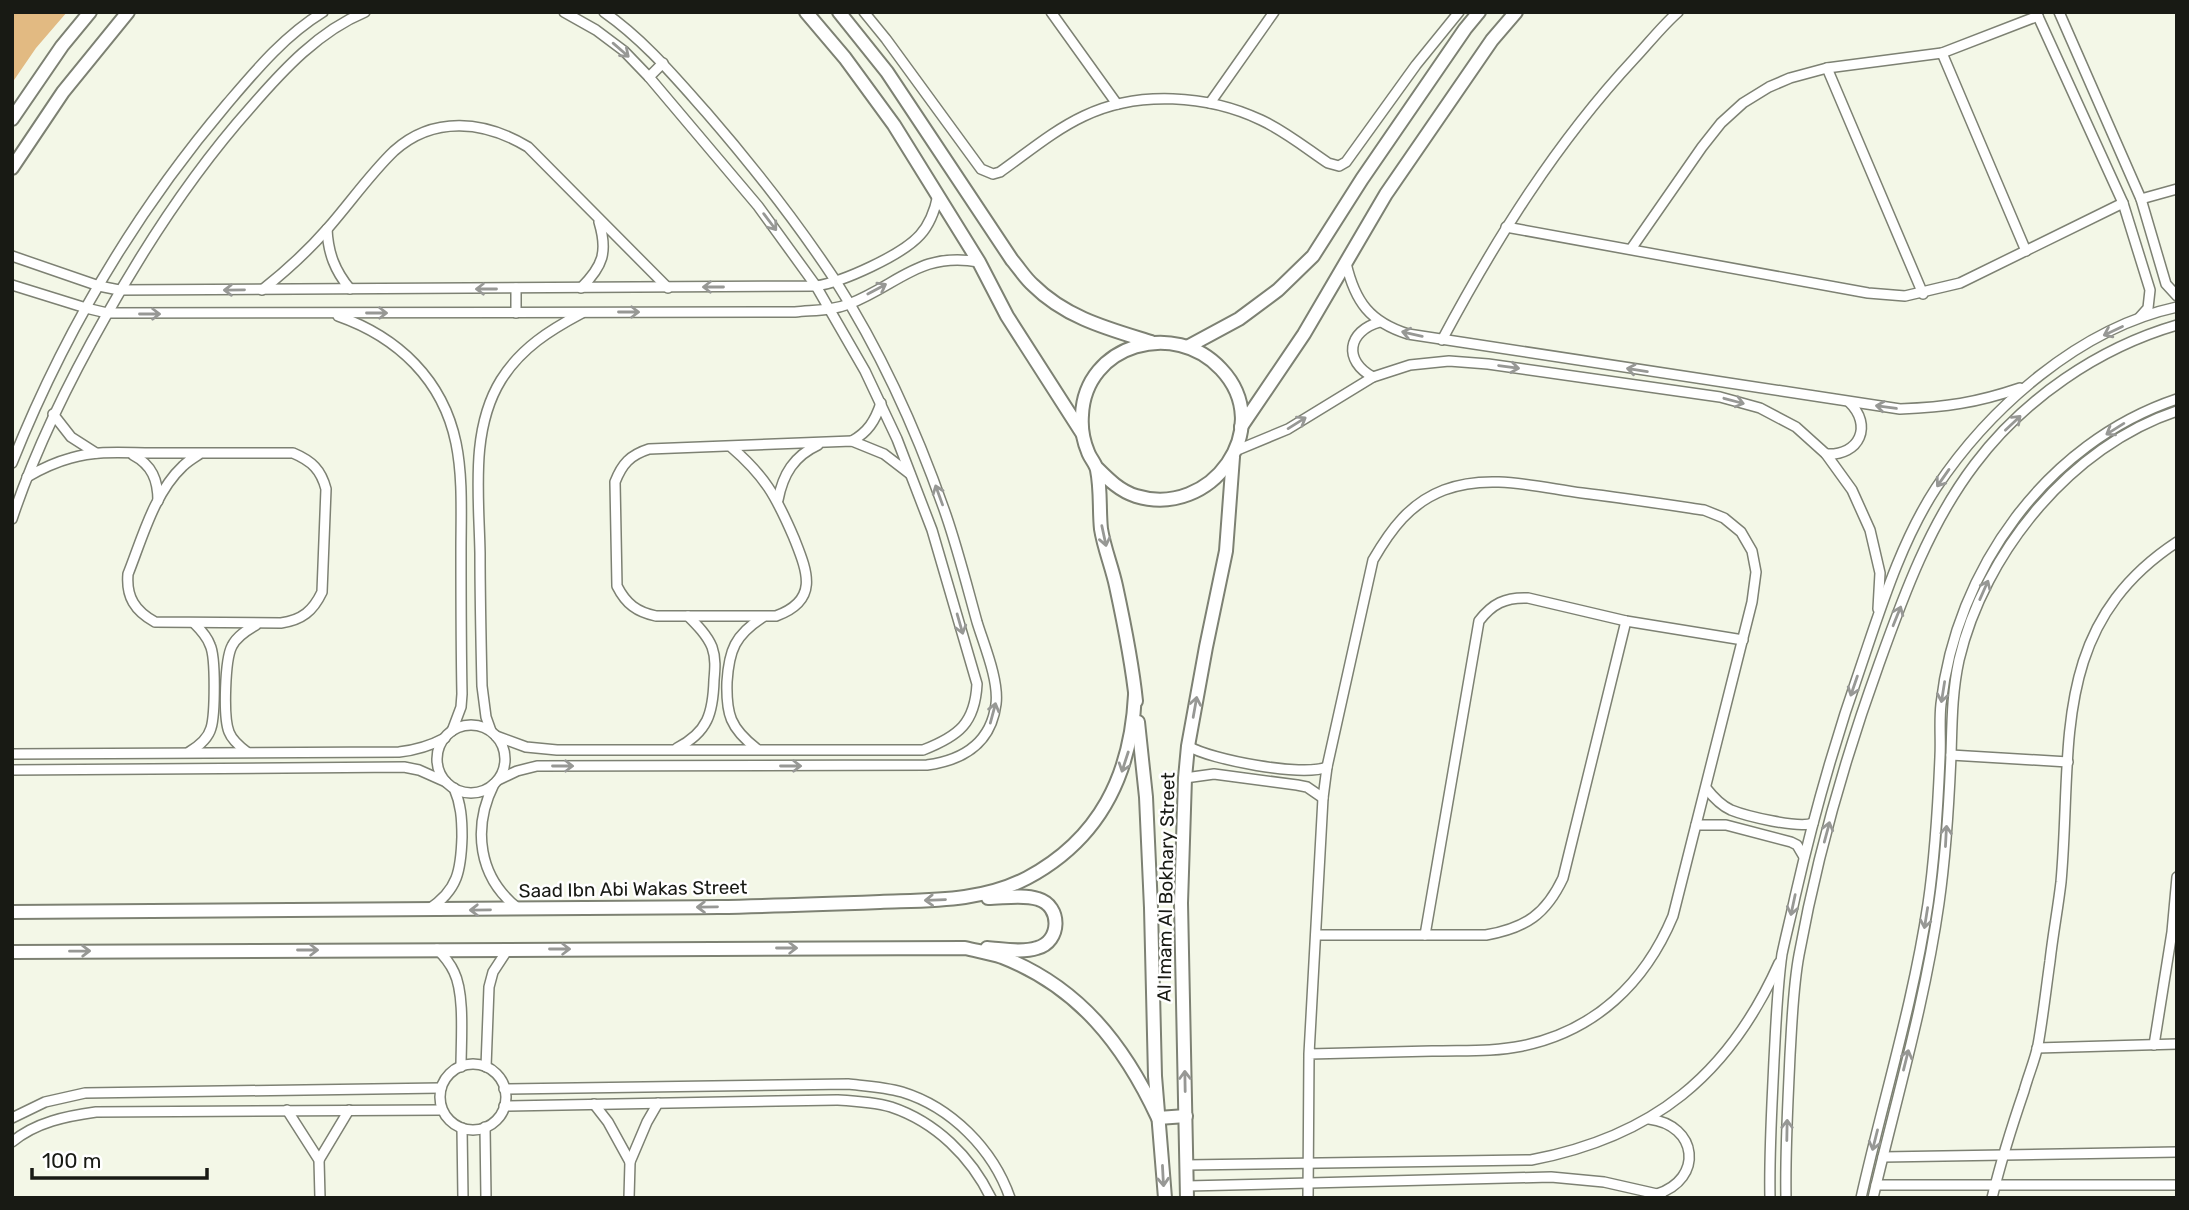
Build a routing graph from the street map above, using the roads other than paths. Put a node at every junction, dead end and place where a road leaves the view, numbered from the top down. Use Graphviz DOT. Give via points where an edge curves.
graph roads {
  1 [pos="90,12"];
  2 [pos="128,12"];
  3 [pos="323,12"];
  4 [pos="564,12"];
  5 [pos="604,12"];
  6 [pos="806,12"];
  7 [pos="839,12"];
  8 [pos="864,12"];
  9 [pos="1051,12"];
  10 [pos="1274,12"];
  11 [pos="1459,12"];
  12 [pos="1479,12"];
  13 [pos="1516,12"];
  14 [pos="1678,12"];
  15 [pos="2059,12"];
  16 [pos="359,13"];
  17 [pos="2037,14"];
  18 [pos="1942,53"];
  19 [pos="663,63"];
  20 [pos="1827,68"];
  21 [pos="649,77"];
  22 [pos="1210,103"];
  23 [pos="1117,104"];
  24 [pos="12,119"];
  25 [pos="12,168"];
  26 [pos="2177,189"];
  27 [pos="938,195"];
  28 [pos="2141,199"];
  29 [pos="2123,203"];
  30 [pos="599,220"];
  31 [pos="1506,227"];
  32 [pos="327,229"];
  33 [pos="1632,249"];
  34 [pos="2026,251"];
  35 [pos="12,256"];
  36 [pos="979,262"];
  37 [pos="1346,263"];
  38 [pos="836,282"];
  39 [pos="12,285"];
  40 [pos="99,286"];
  41 [pos="816,286"];
  42 [pos="516,288"];
  43 [pos="581,288"];
  44 [pos="668,288"];
  45 [pos="349,289"];
  46 [pos="119,290"];
  47 [pos="261,290"];
  48 [pos="1923,294"];
  49 [pos="2177,296"];
  50 [pos="849,304"];
  51 [pos="2177,307"];
  52 [pos="86,308"];
  53 [pos="830,309"];
  54 [pos="583,312"];
  55 [pos="107,313"];
  56 [pos="330,313"];
  57 [pos="516,313"];
  58 [pos="2136,320"];
  59 [pos="1380,322"];
  60 [pos="2177,325"];
  61 [pos="1442,341"];
  62 [pos="1152,342"];
  63 [pos="1189,346"];
  64 [pos="1373,377"];
  65 [pos="2025,387"];
  66 [pos="2177,399"];
  67 [pos="1849,402"];
  68 [pos="881,403"];
  69 [pos="2177,411"];
  70 [pos="53,414"];
  71 [pos="1241,428"];
  72 [pos="1083,434"];
  73 [pos="852,441"];
  74 [pos="825,442"];
  75 [pos="730,446"];
  76 [pos="96,453"];
  77 [pos="131,453"];
  78 [pos="201,453"];
  79 [pos="1234,453"];
  80 [pos="1826,454"];
  81 [pos="12,463"];
  82 [pos="1097,468"];
  83 [pos="911,475"];
  84 [pos="27,477"];
  85 [pos="778,500"];
  86 [pos="158,503"];
  87 [pos="12,519"];
  88 [pos="2177,542"];
  89 [pos="965,579"];
  90 [pos="948,584"];
  91 [pos="688,616"];
  92 [pos="764,617"];
  93 [pos="1877,617"];
  94 [pos="1626,621"];
  95 [pos="194,623"];
  96 [pos="259,623"];
  97 [pos="1743,640"];
  98 [pos="714,681"];
  99 [pos="727,682"];
  100 [pos="227,688"];
  101 [pos="213,689"];
  102 [pos="1135,695"];
  103 [pos="493,734"];
  104 [pos="448,735"];
  105 [pos="1188,746"];
  106 [pos="676,749"];
  107 [pos="757,749"];
  108 [pos="248,752"];
  109 [pos="102,753"];
  110 [pos="188,753"];
  111 [pos="12,754"];
  112 [pos="1951,755"];
  113 [pos="2068,762"];
  114 [pos="1327,768"];
  115 [pos="102,769"];
  116 [pos="12,770"];
  117 [pos="1185,778"];
  118 [pos="496,782"];
  119 [pos="450,785"];
  120 [pos="1706,788"];
  121 [pos="1323,798"];
  122 [pos="1813,823"];
  123 [pos="1696,825"];
  124 [pos="1804,858"];
  125 [pos="2177,877"];
  126 [pos="963,899"];
  127 [pos="520,910"];
  128 [pos="426,911"];
  129 [pos="12,912"];
  130 [pos="2175,932"];
  131 [pos="1316,935"];
  132 [pos="1425,935"];
  133 [pos="965,948"];
  134 [pos="437,949"];
  135 [pos="508,949"];
  136 [pos="12,953"];
  137 [pos="1782,955"];
  138 [pos="2177,1044"];
  139 [pos="2154,1045"];
  140 [pos="2037,1048"];
  141 [pos="1309,1054"];
  142 [pos="461,1067"];
  143 [pos="486,1067"];
  144 [pos="441,1088"];
  145 [pos="504,1088"];
  146 [pos="658,1103"];
  147 [pos="594,1104"];
  148 [pos="505,1106"];
  149 [pos="287,1110"];
  150 [pos="349,1110"];
  151 [pos="442,1110"];
  152 [pos="1186,1116"];
  153 [pos="12,1118"];
  154 [pos="1158,1118"];
  155 [pos="1649,1119"];
  156 [pos="462,1128"];
  157 [pos="485,1128"];
  158 [pos="12,1142"];
  159 [pos="2177,1152"];
  160 [pos="2003,1155"];
  161 [pos="1884,1157"];
  162 [pos="319,1160"];
  163 [pos="630,1162"];
  164 [pos="1307,1163"];
  165 [pos="1187,1166"];
  166 [pos="1308,1182"];
  167 [pos="1876,1185"];
  168 [pos="1995,1185"];
  169 [pos="2177,1185"];
  170 [pos="1187,1192"];
  171 [pos="1659,1196"];
  172 [pos="320,1198"];
  173 [pos="463,1198"];
  174 [pos="486,1198"];
  175 [pos="629,1198"];
  176 [pos="991,1198"];
  177 [pos="1010,1198"];
  178 [pos="1165,1198"];
  179 [pos="1308,1198"];
  180 [pos="1770,1198"];
  181 [pos="1786,1198"];
  182 [pos="1861,1198"];
  183 [pos="1873,1198"];
  184 [pos="1992,1198"];
  1 -- 24 [label="street"];
  2 -- 25 [label="street" via="63,92"];
  3 -- 40 [label="street" via="270,54 215,118"];
  4 -- 21 [label="street, one-way" via="624,51"];
  5 -- 19 [label="street"];
  6 -- 27 [label="street" via="870,91"];
  7 -- 62 [label="street" via="887,72 1033,286 1089,323"];
  8 -- 23 [label="street" via="986,173 1000,172 1070,123"];
  9 -- 23 [label="street"];
  10 -- 22 [label="street"];
  11 -- 22 [label="street" via="1339,166 1263,121"];
  12 -- 63 [label="street" via="1313,256 1239,319"];
  13 -- 37 [label="street" via="1387,194"];
  14 -- 31 [label="street" via="1555,153"];
  15 -- 28 [label="street"];
  16 -- 46 [label="street" via="305,51 230,131 167,213"];
  17 -- 18 [label="street"];
  17 -- 29 [label="street"];
  18 -- 20 [label="street"];
  18 -- 34 [label="street"];
  19 -- 21 [label="street"];
  19 -- 38 [label="street" via="776,197"];
  20 -- 33 [label="street" via="1769,87 1721,123"];
  20 -- 48 [label="street"];
  21 -- 41 [label="street, one-way" via="758,206"];
  22 -- 23 [label="street" via="1161,99"];
  26 -- 28 [label="street"];
  27 -- 36 [label="street"];
  27 -- 38 [label="street" via="920,236"];
  28 -- 49 [label="street" via="2166,284"];
  29 -- 34 [label="street"];
  29 -- 58 [label="street" via="2151,290 2148,307"];
  30 -- 32 [label="street" via="528,147 508,134 461,125 416,136 396,149"];
  30 -- 43 [label="street" via="604,252 600,265"];
  30 -- 44 [label="street"];
  31 -- 33 [label="street"];
  31 -- 61 [label="street"];
  32 -- 45 [label="street" via="335,268"];
  32 -- 47 [label="street"];
  33 -- 48 [label="street" via="1886,296"];
  34 -- 48 [label="street" via="1961,284"];
  35 -- 40 [label="street"];
  50 -- 36 [label="street, one-way" via="933,261"];
  36 -- 72 [label="street" via="1007,316"];
  37 -- 59 [label="street" via="1363,306"];
  37 -- 71 [label="street"];
  38 -- 41 [label="street"];
  38 -- 50 [label="street"];
  39 -- 52 [label="street"];
  40 -- 46 [label="street"];
  40 -- 52 [label="street"];
  41 -- 44 [label="street, one-way"];
  41 -- 53 [label="street"];
  42 -- 43 [label="street"];
  42 -- 45 [label="street, one-way"];
  42 -- 57 [label="street"];
  43 -- 44 [label="street"];
  45 -- 47 [label="street"];
  47 -- 46 [label="street, one-way"];
  46 -- 55 [label="street"];
  50 -- 53 [label="street"];
  89 -- 50 [label="street, one-way" via="929,469"];
  51 -- 58 [label="street"];
  52 -- 55 [label="street"];
  52 -- 81 [label="street"];
  54 -- 53 [label="street, one-way"];
  53 -- 68 [label="street"];
  54 -- 57 [label="street"];
  54 -- 103 [label="street" via="544,334 512,364 484,422 479,465 482,673 483,702"];
  55 -- 56 [label="street, one-way"];
  55 -- 70 [label="street"];
  56 -- 57 [label="street, one-way"];
  56 -- 104 [label="street" via="370,329 405,353 433,386 451,424 459,466 462,694 458,720"];
  58 -- 65 [label="street, one-way" via="2078,349"];
  61 -- 59 [label="street, one-way"];
  59 -- 64 [label="street" via="1357,335 1353,347 1354,360"];
  181 -- 60 [label="street, one-way" via="1798,957 1860,715 1930,537 1976,463 2037,400 2115,350"];
  67 -- 61 [label="street, one-way"];
  62 -- 63 [label="street"];
  62 -- 72 [label="street" via="1112,358 1097,374 1084,402"];
  63 -- 71 [label="street" via="1207,356 1234,387"];
  79 -- 64 [label="street, one-way" via="1288,429"];
  64 -- 80 [label="street, one-way" via="1410,365 1449,361 1720,397 1760,408 1796,427"];
  65 -- 67 [label="street, one-way" via="1952,406 1900,409"];
  65 -- 93 [label="street, one-way" via="1961,452 1935,490"];
  66 -- 182 [label="street, one-way" via="2120,425 2042,486 2010,523 1963,610 1941,706 1935,852 1918,967"];
  67 -- 80 [label="street" via="1861,418 1860,438 1846,452"];
  68 -- 73 [label="street" via="871,426"];
  68 -- 83 [label="street"];
  112 -- 69 [label="street, one-way" via="1959,660 1988,581 2019,530 2086,461 2126,435"];
  70 -- 76 [label="street" via="71,437"];
  70 -- 84 [label="street"];
  71 -- 79 [label="street"];
  72 -- 82 [label="street"];
  73 -- 74 [label="street"];
  73 -- 83 [label="street" via="884,454"];
  74 -- 75 [label="street"];
  74 -- 85 [label="street" via="797,458 787,470"];
  75 -- 85 [label="street" via="757,471"];
  75 -- 91 [label="street" via="649,449 627,460 615,482 617,586 632,607 643,613"];
  76 -- 77 [label="street"];
  76 -- 84 [label="street" via="49,465"];
  77 -- 78 [label="street"];
  77 -- 86 [label="street" via="144,460 153,473"];
  78 -- 86 [label="street" via="183,466"];
  78 -- 96 [label="street" via="293,453 316,466 323,477 327,489 322,592 317,604 295,621"];
  79 -- 82 [label="street" via="1202,489 1180,498 1134,496"];
  105 -- 79 [label="street, Al Imam Al Bokhary Street, one-way" via="1226,551"];
  80 -- 93 [label="street" via="1852,490 1870,530 1880,573"];
  82 -- 102 [label="street, Al Imam Al Bokhary Street, one-way" via="1101,530"];
  83 -- 90 [label="street"];
  84 -- 87 [label="street"];
  85 -- 92 [label="street" via="808,580 798,604 788,612"];
  86 -- 95 [label="street" via="128,574 130,598 155,622"];
  88 -- 113 [label="street" via="2138,572 2100,621 2077,678"];
  89 -- 90 [label="street"];
  118 -- 89 [label="street, one-way" via="537,766 948,762 982,740 996,702 995,682"];
  90 -- 107 [label="street, one-way" via="977,684 976,702 957,733 923,750"];
  91 -- 92 [label="street"];
  91 -- 98 [label="street" via="712,646"];
  92 -- 99 [label="street" via="751,624 734,646"];
  93 -- 122 [label="street, one-way"];
  94 -- 97 [label="street"];
  94 -- 132 [label="street" via="1555,897 1525,924 1506,932"];
  94 -- 132 [label="street" via="1528,598 1499,602 1479,621"];
  95 -- 96 [label="street"];
  95 -- 101 [label="street" via="214,654"];
  96 -- 100 [label="street" via="240,636 228,654"];
  97 -- 114 [label="street" via="1756,572 1752,551 1741,532 1724,518 1704,510 1510,483 1476,482 1443,490 1414,507 1390,530 1373,560"];
  97 -- 120 [label="street"];
  98 -- 99 [label="street"];
  98 -- 106 [label="street" via="708,719 695,737"];
  99 -- 107 [label="street" via="730,718"];
  100 -- 101 [label="street"];
  100 -- 108 [label="street" via="228,730"];
  101 -- 110 [label="street" via="211,729"];
  102 -- 126 [label="street, Saad Ibn Abi Wakas Street, one-way" via="1133,727 1115,788 1077,841 1025,879"];
  102 -- 154 [label="street, Al Imam Al Bokhary Street" via="1146,797"];
  103 -- 104 [label="street" via="467,725"];
  103 -- 106 [label="street" via="541,749"];
  103 -- 118 [label="street" via="505,752 503,772"];
  104 -- 108 [label="street" via="431,746 400,752"];
  104 -- 119 [label="street" via="438,765"];
  105 -- 114 [label="street" via="1216,758 1299,771"];
  105 -- 117 [label="street, Al Imam Al Bokhary Street"];
  106 -- 107 [label="street"];
  108 -- 110 [label="street"];
  109 -- 110 [label="street"];
  109 -- 111 [label="street"];
  109 -- 115 [label="street"];
  112 -- 113 [label="street"];
  161 -- 112 [label="street, one-way" via="1928,969 1945,853"];
  113 -- 140 [label="street" via="2060,883"];
  114 -- 121 [label="street"];
  115 -- 116 [label="street"];
  115 -- 119 [label="street" via="404,767 419,769"];
  117 -- 121 [label="street" via="1214,774 1307,787"];
  152 -- 117 [label="street, Al Imam Al Bokhary Street, one-way" via="1181,903"];
  118 -- 119 [label="street" via="479,792"];
  118 -- 127 [label="street" via="485,807 483,857 496,887"];
  119 -- 128 [label="street" via="462,818 462,860 450,890"];
  120 -- 122 [label="street" via="1731,810 1793,825"];
  120 -- 123 [label="street"];
  121 -- 131 [label="street"];
  122 -- 124 [label="street"];
  123 -- 124 [label="street" via="1726,825 1791,842"];
  123 -- 141 [label="street" via="1673,916 1659,947 1623,993 1586,1021 1544,1040 1498,1049"];
  124 -- 137 [label="street, one-way"];
  125 -- 130 [label="street"];
  126 -- 127 [label="street, Saad Ibn Abi Wakas Street, one-way"];
  126 -- 133 [label="street" via="1037,898 1056,918 1053,936 1038,948"];
  127 -- 128 [label="street, Saad Ibn Abi Wakas Street, one-way"];
  128 -- 129 [label="street, Saad Ibn Abi Wakas Street"];
  130 -- 139 [label="street"];
  131 -- 132 [label="street"];
  131 -- 141 [label="street"];
  135 -- 133 [label="street, one-way"];
  133 -- 154 [label="street" via="1030,971 1084,1009 1127,1059"];
  134 -- 135 [label="street"];
  136 -- 134 [label="street, one-way"];
  134 -- 142 [label="street" via="455,973 460,989"];
  135 -- 143 [label="street" via="489,987"];
  137 -- 155 [label="street" via="1741,1035 1699,1081"];
  137 -- 180 [label="street"];
  138 -- 139 [label="street"];
  139 -- 140 [label="street"];
  140 -- 160 [label="street"];
  141 -- 164 [label="street"];
  142 -- 143 [label="street"];
  142 -- 144 [label="street"];
  143 -- 145 [label="street"];
  144 -- 151 [label="street"];
  144 -- 153 [label="street" via="85,1093 45,1102"];
  145 -- 148 [label="street"];
  145 -- 177 [label="street" via="848,1084 901,1092 953,1119 973,1137 1000,1173"];
  146 -- 147 [label="street"];
  146 -- 163 [label="street"];
  146 -- 176 [label="street" via="837,1100 891,1107 935,1129 978,1172"];
  147 -- 148 [label="street"];
  147 -- 163 [label="street"];
  148 -- 157 [label="street"];
  149 -- 150 [label="street"];
  149 -- 158 [label="street" via="96,1112 41,1125"];
  149 -- 162 [label="street"];
  150 -- 151 [label="street"];
  150 -- 162 [label="street"];
  151 -- 156 [label="street"];
  152 -- 154 [label="street"];
  152 -- 165 [label="street, Al Imam Al Bokhary Street"];
  154 -- 178 [label="street, Al Imam Al Bokhary Street, one-way"];
  155 -- 164 [label="street" via="1576,1149 1531,1160"];
  155 -- 171 [label="street" via="1674,1126 1688,1147 1686,1172"];
  156 -- 157 [label="street"];
  156 -- 173 [label="street"];
  157 -- 174 [label="street"];
  159 -- 160 [label="street"];
  160 -- 161 [label="street"];
  160 -- 168 [label="street"];
  161 -- 167 [label="street"];
  162 -- 172 [label="street"];
  163 -- 175 [label="street"];
  164 -- 165 [label="street"];
  164 -- 166 [label="street"];
  165 -- 170 [label="street, Al Imam Al Bokhary Street"];
  166 -- 170 [label="street"];
  166 -- 171 [label="street" via="1551,1177 1604,1182"];
  166 -- 179 [label="street"];
  167 -- 168 [label="street"];
  167 -- 183 [label="street"];
  168 -- 169 [label="street"];
  168 -- 184 [label="street"];
}
